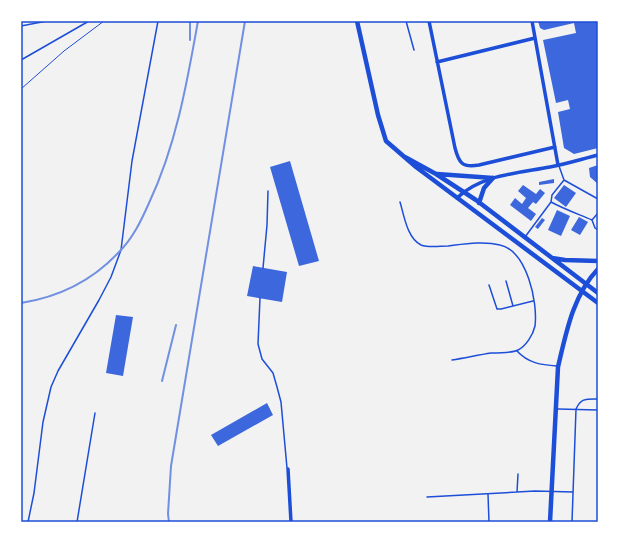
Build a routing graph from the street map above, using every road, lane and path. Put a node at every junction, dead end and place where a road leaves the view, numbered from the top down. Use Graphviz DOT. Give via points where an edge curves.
graph roads {
  1 [pos="48,21"];
  2 [pos="89,21"];
  3 [pos="104,21"];
  4 [pos="158,21"];
  5 [pos="357,21"];
  6 [pos="406,21"];
  7 [pos="429,21"];
  8 [pos="532,21"];
  9 [pos="21,26"];
  10 [pos="535,38"];
  11 [pos="414,50"];
  12 [pos="21,60"];
  13 [pos="438,62"];
  14 [pos="21,89"];
  15 [pos="555,147"];
  16 [pos="598,155"];
  17 [pos="403,157"];
  18 [pos="558,165"];
  19 [pos="436,174"];
  20 [pos="493,178"];
  21 [pos="564,180"];
  22 [pos="268,191"];
  23 [pos="463,191"];
  24 [pos="457,198"];
  25 [pos="598,199"];
  26 [pos="400,202"];
  27 [pos="480,202"];
  28 [pos="551,202"];
  29 [pos="598,212"];
  30 [pos="592,220"];
  31 [pos="598,230"];
  32 [pos="524,238"];
  33 [pos="551,258"];
  34 [pos="598,261"];
  35 [pos="263,268"];
  36 [pos="598,270"];
  37 [pos="506,281"];
  38 [pos="488,285"];
  39 [pos="586,285"];
  40 [pos="581,291"];
  41 [pos="598,293"];
  42 [pos="260,298"];
  43 [pos="533,300"];
  44 [pos="598,303"];
  45 [pos="513,306"];
  46 [pos="517,351"];
  47 [pos="452,360"];
  48 [pos="558,367"];
  49 [pos="598,399"];
  50 [pos="556,409"];
  51 [pos="576,409"];
  52 [pos="598,410"];
  53 [pos="95,414"];
  54 [pos="288,469"];
  55 [pos="518,474"];
  56 [pos="552,491"];
  57 [pos="517,492"];
  58 [pos="573,492"];
  59 [pos="488,494"];
  60 [pos="428,497"];
  61 [pos="28,522"];
  62 [pos="77,522"];
  63 [pos="291,522"];
  64 [pos="490,522"];
  65 [pos="550,522"];
  66 [pos="572,522"];
  1 -- 9 [label="lane"];
  2 -- 12 [label="lane"];
  3 -- 14 [label="path" via="64,51"];
  4 -- 61 [label="lane" via="130,169 121,250 111,277 51,387 43,422"];
  5 -- 17 [label="main road" via="386,141"];
  6 -- 11 [label="lane"];
  7 -- 13 [label="street"];
  8 -- 10 [label="street"];
  10 -- 13 [label="street"];
  10 -- 15 [label="street"];
  13 -- 15 [label="street" via="457,157 464,165 479,165"];
  15 -- 18 [label="street"];
  16 -- 18 [label="street"];
  17 -- 19 [label="main road"];
  17 -- 24 [label="main road"];
  18 -- 20 [label="street"];
  18 -- 21 [label="lane"];
  19 -- 20 [label="main road"];
  19 -- 23 [label="main road"];
  20 -- 23 [label="street"];
  20 -- 27 [label="main road" via="484,188"];
  21 -- 25 [label="lane"];
  21 -- 28 [label="lane" via="552,195"];
  22 -- 35 [label="lane"];
  23 -- 24 [label="street"];
  23 -- 27 [label="main road"];
  24 -- 40 [label="main road"];
  26 -- 43 [label="lane" via="414,240 422,245 434,247 483,243 510,249 520,258 526,270"];
  27 -- 32 [label="main road"];
  28 -- 30 [label="lane"];
  28 -- 32 [label="lane"];
  29 -- 30 [label="lane"];
  30 -- 31 [label="lane" via="594,228"];
  32 -- 33 [label="main road"];
  33 -- 34 [label="main road"];
  33 -- 39 [label="main road"];
  36 -- 39 [label="main road"];
  37 -- 45 [label="lane"];
  38 -- 45 [label="lane" via="497,309"];
  39 -- 40 [label="main road"];
  39 -- 41 [label="main road"];
  40 -- 44 [label="main road"];
  40 -- 48 [label="main road"];
  42 -- 54 [label="lane" via="258,344 262,359 273,373 278,387"];
  43 -- 45 [label="lane"];
  43 -- 46 [label="lane" via="533,331 526,343"];
  46 -- 47 [label="lane"];
  46 -- 48 [label="lane" via="529,361"];
  48 -- 50 [label="main road"];
  49 -- 51 [label="lane" via="581,401"];
  50 -- 51 [label="lane"];
  50 -- 56 [label="main road"];
  51 -- 52 [label="lane"];
  51 -- 58 [label="lane"];
  53 -- 62 [label="lane"];
  54 -- 63 [label="street"];
  55 -- 57 [label="lane"];
  56 -- 57 [label="lane"];
  56 -- 58 [label="lane"];
  56 -- 65 [label="main road"];
  57 -- 59 [label="lane"];
  58 -- 66 [label="lane"];
  59 -- 60 [label="lane"];
  59 -- 64 [label="lane"];
}
